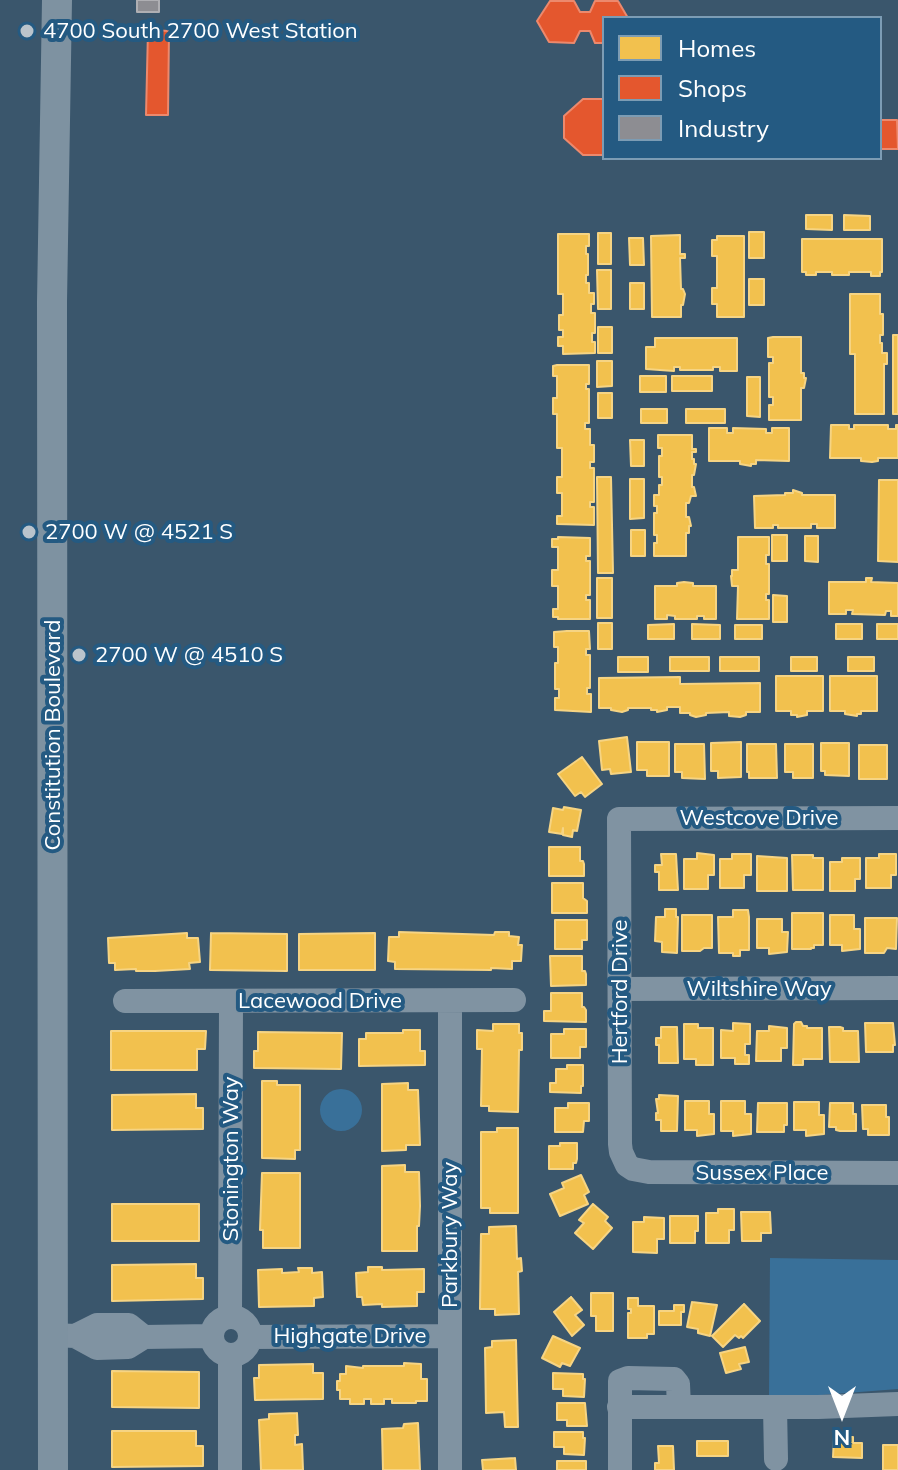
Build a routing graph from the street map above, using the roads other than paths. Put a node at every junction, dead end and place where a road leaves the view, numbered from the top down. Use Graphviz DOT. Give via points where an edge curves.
graph roads {
  1 [pos="57,0"];
  2 [pos="898,818"];
  3 [pos="619,819"];
  4 [pos="898,988"];
  5 [pos="620,989"];
  6 [pos="514,1000"];
  7 [pos="125,1001"];
  8 [pos="231,1001"];
  9 [pos="450,1001"];
  10 [pos="627,1165"];
  11 [pos="898,1173"];
  12 [pos="230,1317"];
  13 [pos="64,1335"];
  14 [pos="211,1336"];
  15 [pos="450,1336"];
  16 [pos="250,1337"];
  17 [pos="230,1355"];
  18 [pos="898,1404"];
  19 [pos="775,1407"];
  20 [pos="776,1459"];
  21 [pos="53,1470"];
  22 [pos="230,1470"];
  23 [pos="450,1470"];
  24 [pos="620,1470"];
  1 -- 13 [label="main road, Constitution Boulevard" via="52,302"];
  2 -- 3 [label="street, Westcove Drive"];
  3 -- 5 [label="street, Hertford Drive"];
  4 -- 5 [label="street, Wiltshire Way"];
  5 -- 10 [label="street, Hertford Drive" via="620,1144"];
  6 -- 9 [label="street, Lacewood Drive"];
  7 -- 8 [label="street, Lacewood Drive"];
  8 -- 9 [label="street, Lacewood Drive"];
  8 -- 12 [label="street, Stonington Way"];
  9 -- 15 [label="street, Parkbury Way"];
  10 -- 11 [label="street, Sussex Place" via="649,1172"];
  12 -- 14 [label="street" via="216,1324"];
  12 -- 16 [label="street" via="245,1323"];
  13 -- 14 [label="street" via="97,1325 129,1325 144,1337"];
  13 -- 21 [label="main road, Constitution Boulevard"];
  14 -- 17 [label="street" via="217,1350"];
  15 -- 16 [label="street, Highgate Drive"];
  15 -- 23 [label="street, Parkbury Way"];
  16 -- 17 [label="street" via="246,1349"];
  17 -- 22 [label="street"];
  18 -- 19 [label="street"];
  19 -- 20 [label="street"];
  19 -- 24 [label="street" via="619,1407"];
}
